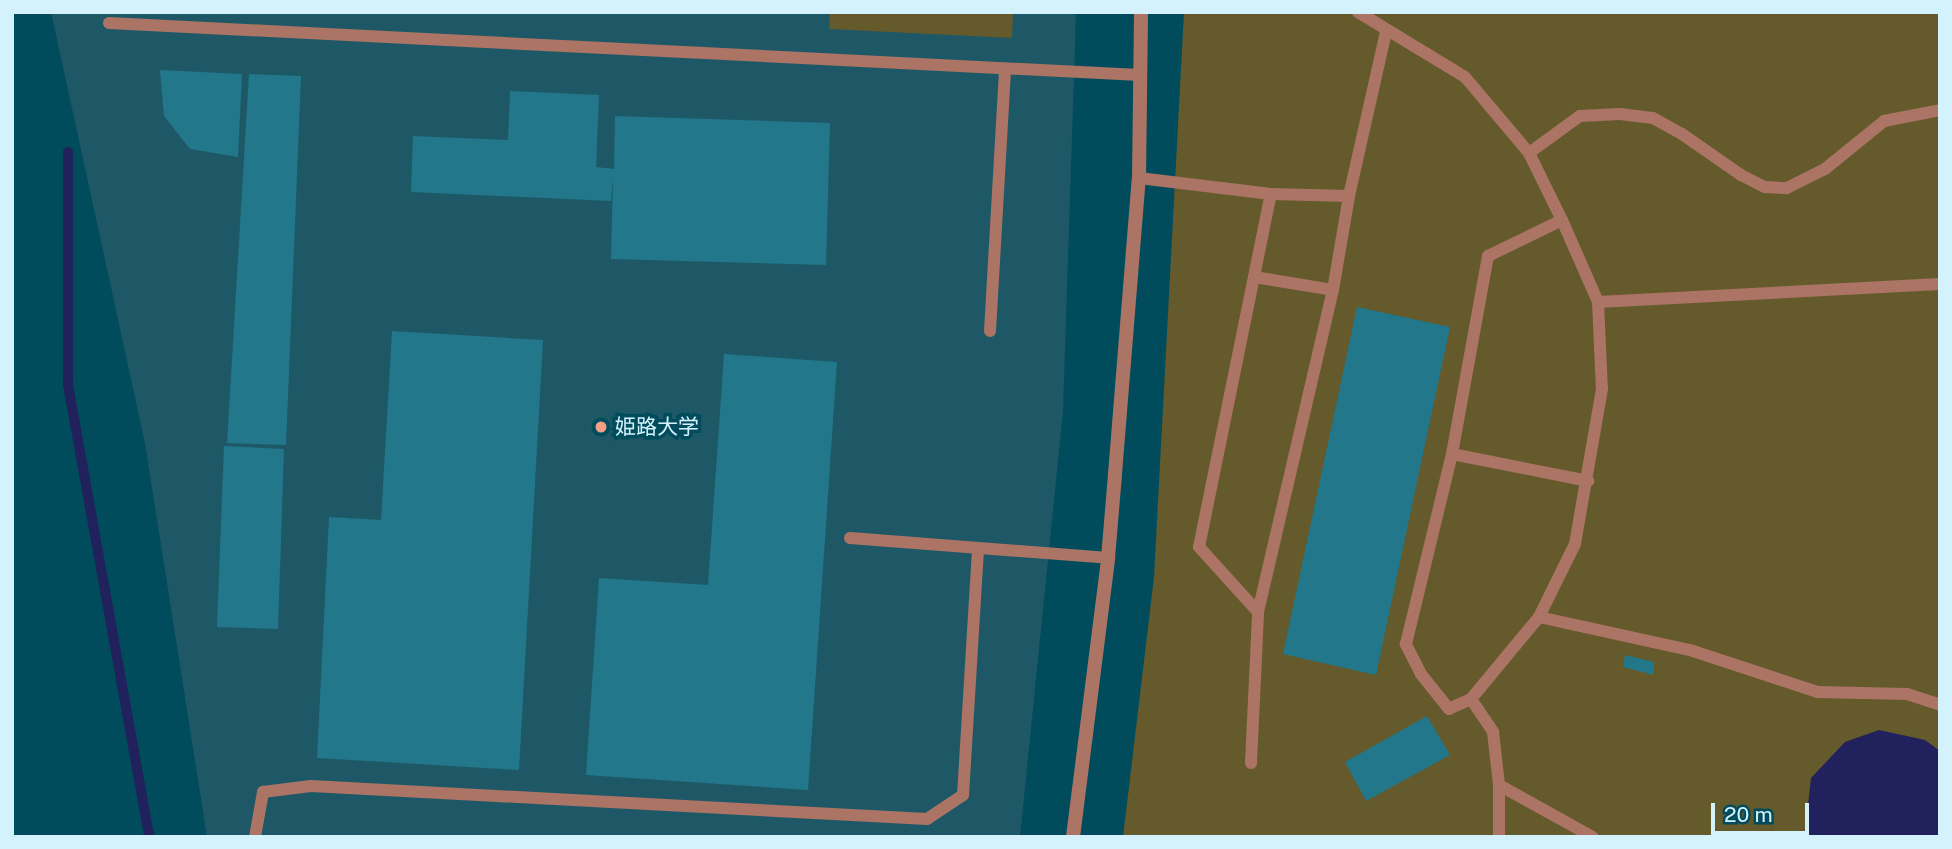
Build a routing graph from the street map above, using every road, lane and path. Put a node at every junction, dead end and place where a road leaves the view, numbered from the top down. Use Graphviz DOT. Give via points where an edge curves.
graph roads {
  1 [pos="1141,12"];
  2 [pos="1358,12"];
  3 [pos="109,23"];
  4 [pos="1386,32"];
  5 [pos="1005,68"];
  6 [pos="1140,75"];
  7 [pos="1940,110"];
  8 [pos="1529,153"];
  9 [pos="1139,178"];
  10 [pos="1271,194"];
  11 [pos="1349,196"];
  12 [pos="1562,220"];
  13 [pos="1254,277"];
  14 [pos="1940,284"];
  15 [pos="1333,290"];
  16 [pos="1598,302"];
  17 [pos="990,331"];
  18 [pos="1452,454"];
  19 [pos="1587,481"];
  20 [pos="850,538"];
  21 [pos="978,548"];
  22 [pos="1108,558"];
  23 [pos="1258,612"];
  24 [pos="1539,617"];
  25 [pos="1471,699"];
  26 [pos="1940,705"];
  27 [pos="1251,763"];
  28 [pos="1499,785"];
  29 [pos="255,837"];
  30 [pos="1073,837"];
  31 [pos="1499,837"];
  32 [pos="1593,837"];
  1 -- 6 [label="street"];
  2 -- 4 [label="lane"];
  3 -- 5 [label="lane"];
  4 -- 8 [label="lane" via="1465,78"];
  4 -- 11 [label="lane"];
  5 -- 6 [label="lane"];
  5 -- 17 [label="lane"];
  6 -- 9 [label="street"];
  7 -- 8 [label="lane" via="1884,121 1825,169 1787,188 1765,187 1741,175 1653,118 1580,116"];
  8 -- 12 [label="lane"];
  9 -- 10 [label="lane"];
  9 -- 22 [label="street"];
  10 -- 11 [label="lane"];
  10 -- 13 [label="lane"];
  11 -- 15 [label="lane"];
  12 -- 16 [label="lane"];
  12 -- 18 [label="lane" via="1488,256"];
  13 -- 15 [label="lane"];
  13 -- 23 [label="lane" via="1199,547"];
  14 -- 16 [label="lane"];
  15 -- 23 [label="lane"];
  16 -- 19 [label="lane" via="1602,389"];
  18 -- 19 [label="lane"];
  18 -- 25 [label="lane" via="1406,643 1421,674 1449,709"];
  19 -- 24 [label="lane" via="1575,544"];
  20 -- 21 [label="lane"];
  21 -- 22 [label="lane"];
  21 -- 29 [label="lane" via="963,795 927,819 311,786 263,792"];
  22 -- 30 [label="street"];
  23 -- 27 [label="lane"];
  24 -- 25 [label="lane"];
  24 -- 26 [label="lane" via="1693,650 1818,692 1907,694"];
  25 -- 28 [label="lane" via="1493,732"];
  28 -- 31 [label="lane"];
  28 -- 32 [label="lane"];
}
